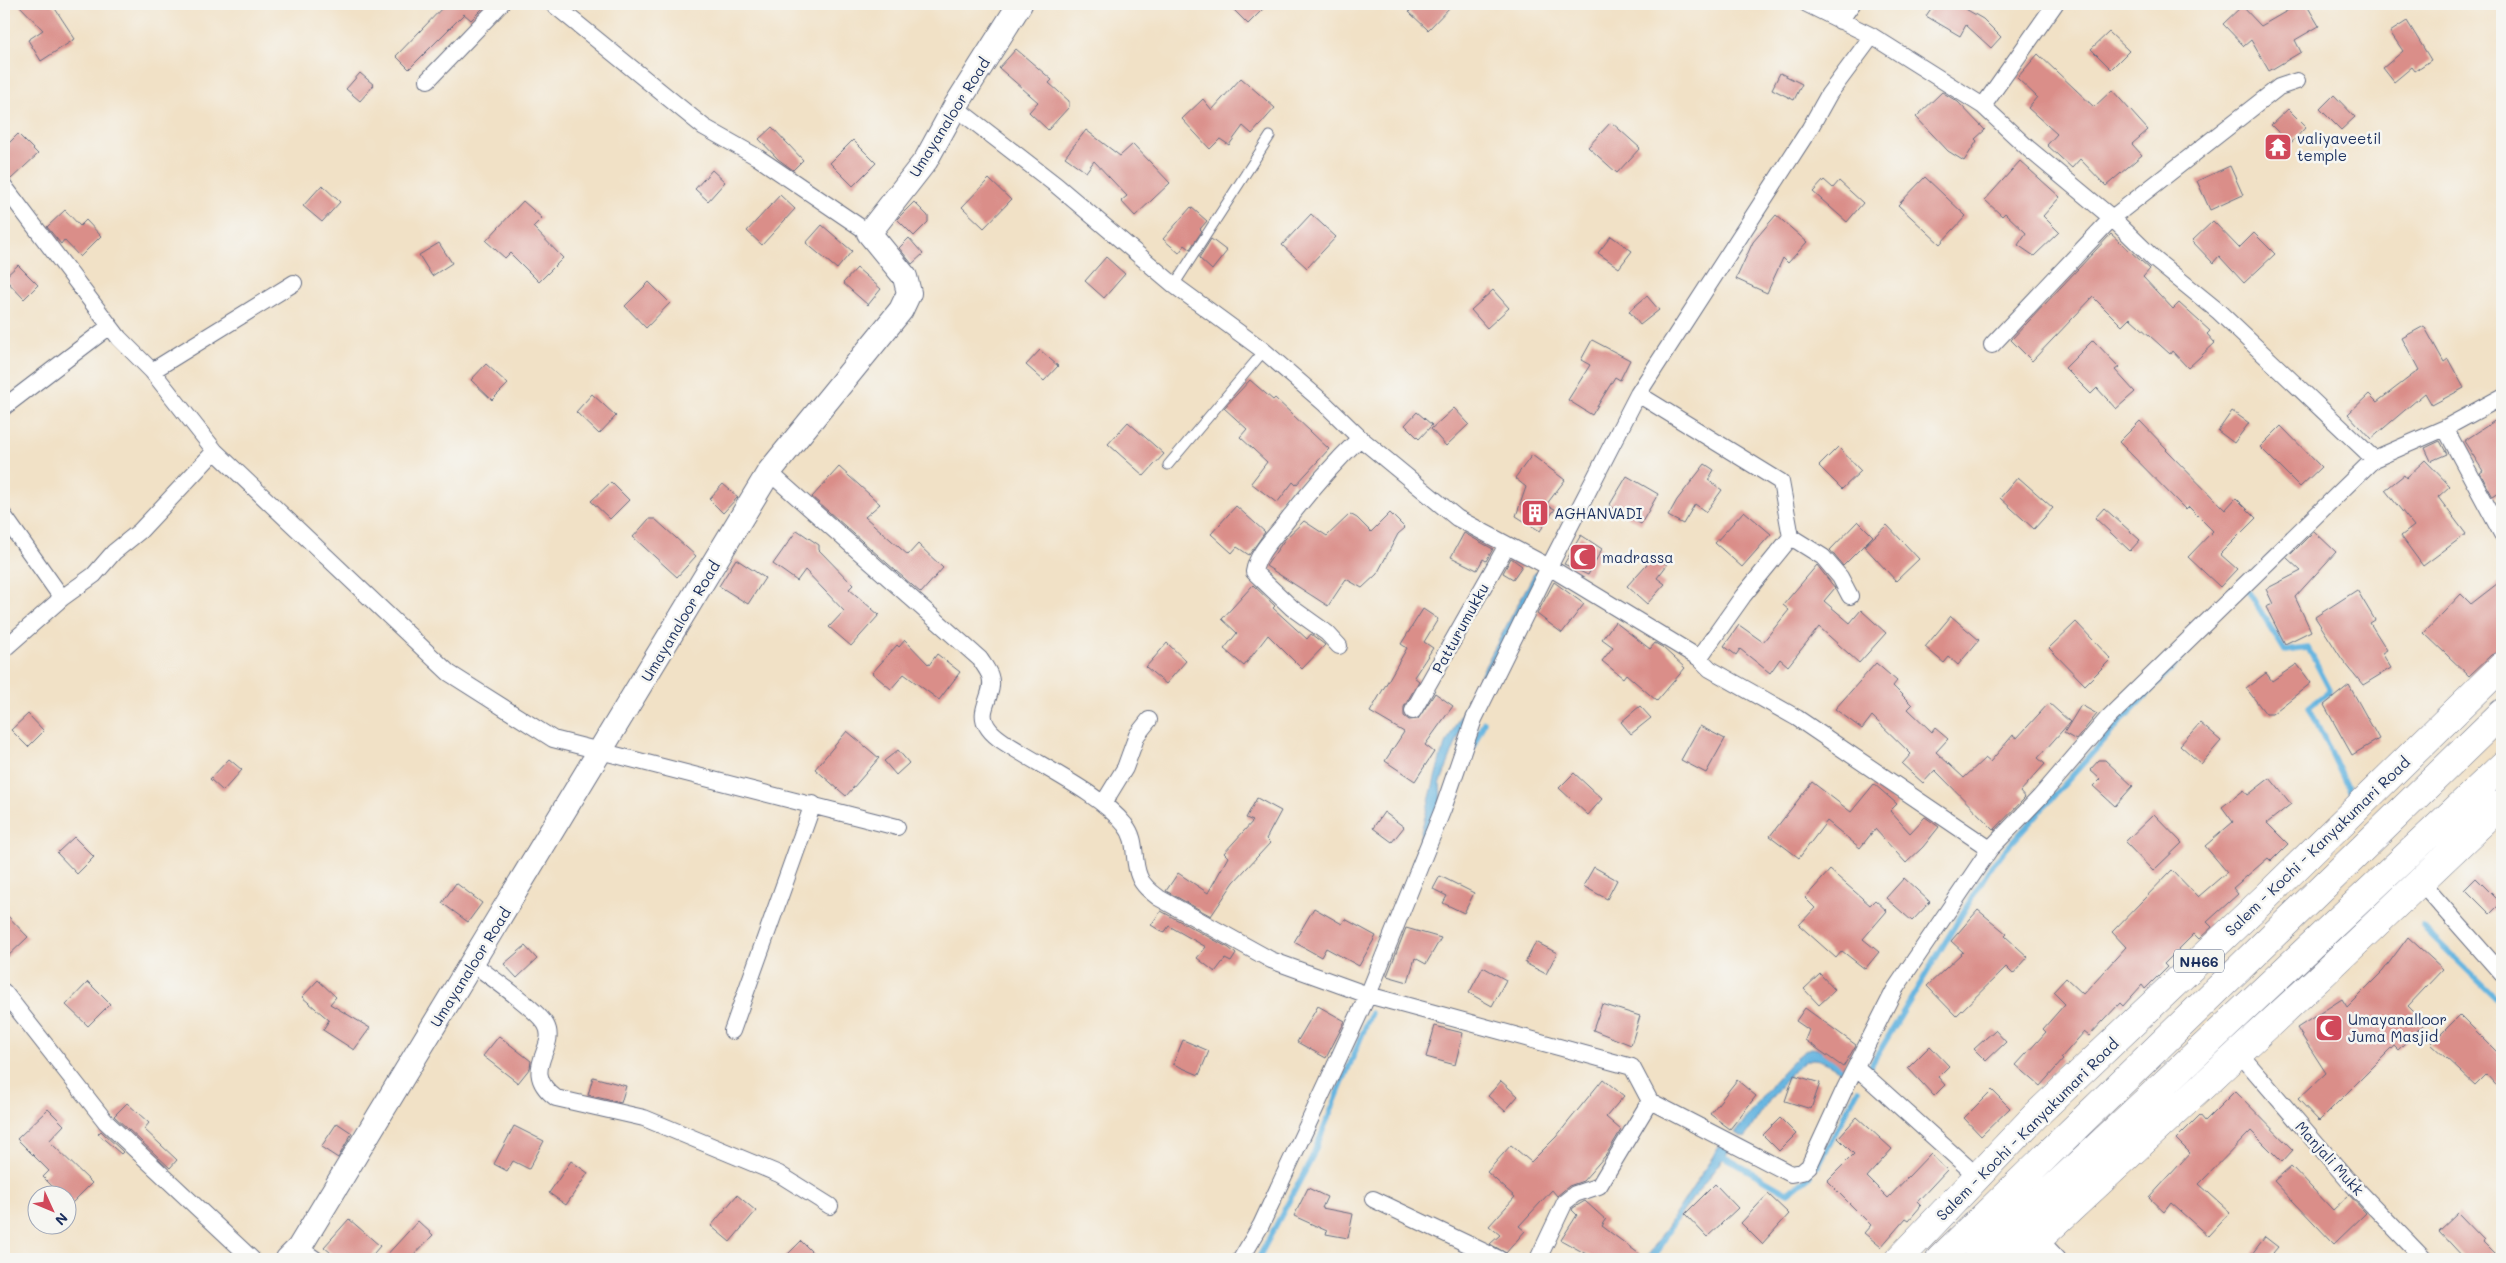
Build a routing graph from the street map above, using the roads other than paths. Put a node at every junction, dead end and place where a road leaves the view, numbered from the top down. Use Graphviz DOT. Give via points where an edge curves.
graph roads {
  1 [pos="501,4"];
  2 [pos="553,4"];
  3 [pos="1020,4"];
  4 [pos="1807,4"];
  5 [pos="1852,4"];
  6 [pos="2055,4"];
  7 [pos="1840,21"];
  8 [pos="1872,36"];
  9 [pos="428,80"];
  10 [pos="2297,82"];
  11 [pos="1983,106"];
  12 [pos="955,108"];
  13 [pos="1270,136"];
  14 [pos="4,186"];
  15 [pos="2112,218"];
  16 [pos="869,233"];
  17 [pos="294,283"];
  18 [pos="1174,285"];
  19 [pos="110,326"];
  20 [pos="1992,345"];
  21 [pos="1264,351"];
  22 [pos="152,371"];
  23 [pos="1638,394"];
  24 [pos="2502,397"];
  25 [pos="4,407"];
  26 [pos="2445,428"];
  27 [pos="1360,438"];
  28 [pos="215,451"];
  29 [pos="2374,458"];
  30 [pos="1168,465"];
  31 [pos="769,472"];
  32 [pos="4,516"];
  33 [pos="2502,534"];
  34 [pos="1791,537"];
  35 [pos="1507,544"];
  36 [pos="1548,567"];
  37 [pos="1850,596"];
  38 [pos="62,598"];
  39 [pos="1339,646"];
  40 [pos="4,649"];
  41 [pos="1699,658"];
  42 [pos="2502,666"];
  43 [pos="1413,711"];
  44 [pos="2502,712"];
  45 [pos="1149,720"];
  46 [pos="601,752"];
  47 [pos="2502,766"];
  48 [pos="813,804"];
  49 [pos="1103,804"];
  50 [pos="2502,804"];
  51 [pos="897,827"];
  52 [pos="1990,849"];
  53 [pos="2421,882"];
  54 [pos="472,963"];
  55 [pos="2502,974"];
  56 [pos="4,992"];
  57 [pos="1368,995"];
  58 [pos="732,1031"];
  59 [pos="2239,1053"];
  60 [pos="1856,1067"];
  61 [pos="1650,1102"];
  62 [pos="1977,1176"];
  63 [pos="1373,1199"];
  64 [pos="830,1206"];
  65 [pos="2039,1239"];
  66 [pos="301,1255"];
  67 [pos="252,1259"];
  68 [pos="1241,1259"];
  69 [pos="1499,1259"];
  70 [pos="1538,1259"];
  71 [pos="1899,1259"];
  72 [pos="1940,1259"];
  73 [pos="1978,1259"];
  74 [pos="2016,1259"];
  75 [pos="2058,1259"];
  76 [pos="2424,1259"];
  1 -- 9 [label="street"];
  2 -- 16 [label="street" via="704,127 757,157"];
  3 -- 12 [label="main road, Umayanaloor Road"];
  4 -- 7 [label="street"];
  5 -- 7 [label="street"];
  6 -- 11 [label="street"];
  7 -- 8 [label="street"];
  8 -- 11 [label="street"];
  8 -- 23 [label="street" via="1829,94"];
  10 -- 15 [label="street" via="2279,88"];
  11 -- 15 [label="street"];
  12 -- 16 [label="main road, Umayanaloor Road" via="926,160"];
  12 -- 18 [label="street" via="1056,185"];
  13 -- 18 [label="lane"];
  14 -- 19 [label="street"];
  15 -- 20 [label="street"];
  15 -- 29 [label="street"];
  16 -- 31 [label="main road, Umayanaloor Road" via="905,277 909,293 901,310"];
  17 -- 22 [label="street"];
  18 -- 21 [label="street"];
  19 -- 22 [label="street"];
  19 -- 25 [label="street"];
  21 -- 27 [label="street"];
  21 -- 30 [label="lane"];
  22 -- 28 [label="street"];
  23 -- 34 [label="street" via="1781,482"];
  23 -- 36 [label="street"];
  24 -- 26 [label="street"];
  26 -- 29 [label="street"];
  26 -- 33 [label="street"];
  27 -- 35 [label="street" via="1457,518"];
  27 -- 39 [label="street" via="1312,489 1267,545 1256,562 1254,572"];
  28 -- 38 [label="street" via="140,531 114,552 94,575"];
  28 -- 46 [label="street" via="449,673 553,739"];
  29 -- 52 [label="street" via="2107,719"];
  31 -- 46 [label="main road, Umayanaloor Road"];
  31 -- 49 [label="street" via="980,659 990,676 991,689 983,711 988,729"];
  32 -- 38 [label="street"];
  34 -- 37 [label="street" via="1823,557 1840,577"];
  34 -- 41 [label="street"];
  35 -- 36 [label="street"];
  35 -- 43 [label="street, Patturumukku"];
  36 -- 41 [label="street"];
  36 -- 57 [label="street" via="1474,719 1443,809"];
  38 -- 40 [label="street"];
  41 -- 52 [label="street" via="1710,669 1797,718"];
  42 -- 62 [label="highway, Salem - Kochi - Kanyakumari Road / NH66" via="2266,897 2036,1115"];
  44 -- 72 [label="highway"];
  45 -- 49 [label="street" via="1137,734 1125,768"];
  46 -- 48 [label="street"];
  46 -- 54 [label="main road, Umayanaloor Road"];
  47 -- 73 [label="highway"];
  48 -- 51 [label="street"];
  48 -- 58 [label="street"];
  49 -- 57 [label="street" via="1126,825 1133,840 1139,876 1159,898 1272,960"];
  50 -- 53 [label="highway"];
  52 -- 60 [label="street" via="1895,990"];
  53 -- 55 [label="street"];
  53 -- 59 [label="highway"];
  54 -- 64 [label="street" via="547,1026 549,1038 539,1064 541,1082 548,1093 556,1098 644,1118 779,1174"];
  54 -- 66 [label="main road, Umayanaloor Road"];
  56 -- 67 [label="street" via="106,1122"];
  57 -- 61 [label="street" via="1632,1067"];
  57 -- 68 [label="street" via="1261,1225"];
  59 -- 65 [label="highway"];
  59 -- 76 [label="street, Manjali Mukk" via="2348,1180"];
  60 -- 61 [label="street" via="1810,1166 1792,1174"];
  60 -- 62 [label="street"];
  61 -- 70 [label="street" via="1598,1186 1575,1194 1565,1202"];
  62 -- 71 [label="highway, Salem - Kochi - Kanyakumari Road / NH66"];
  63 -- 69 [label="street"];
  65 -- 74 [label="highway"];
  65 -- 75 [label="street"];
}
